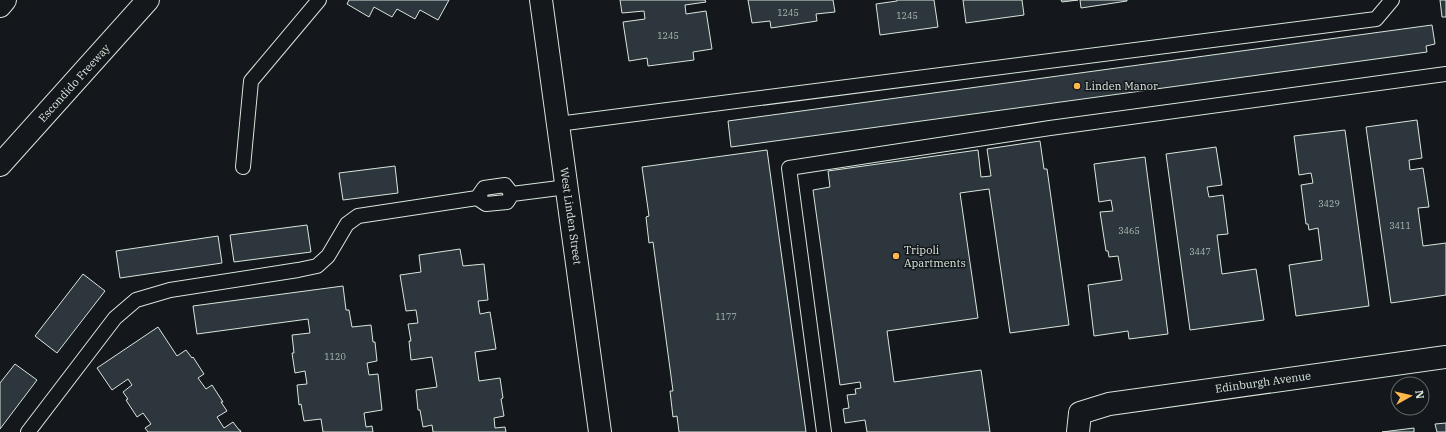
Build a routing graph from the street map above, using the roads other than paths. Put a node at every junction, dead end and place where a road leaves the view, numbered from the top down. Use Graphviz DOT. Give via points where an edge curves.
graph roads {
  1 [pos="5,0"];
  2 [pos="148,0"];
  3 [pos="319,0"];
  4 [pos="541,0"];
  5 [pos="1392,0"];
  6 [pos="0,6"];
  7 [pos="1446,74"];
  8 [pos="558,124"];
  9 [pos="0,165"];
  10 [pos="243,167"];
  11 [pos="567,187"];
  12 [pos="1446,356"];
  13 [pos="1079,423"];
  14 [pos="28,432"];
  15 [pos="600,432"];
  16 [pos="824,432"];
  1 -- 6 [label="main road"];
  2 -- 9 [label="main road, Escondido Freeway"];
  3 -- 10 [label="lane" via="251,81"];
  4 -- 8 [label="main road, West Linden Street"];
  5 -- 8 [label="lane" via="1376,19"];
  7 -- 16 [label="lane" via="1050,128 789,168"];
  8 -- 11 [label="main road, West Linden Street"];
  11 -- 14 [label="lane" via="512,194 507,202 486,204 477,198 358,216 347,224 328,256 317,266 170,290 136,300 115,318"];
  11 -- 15 [label="main road, West Linden Street"];
  12 -- 13 [label="main road, Edinburgh Avenue" via="1109,404"];
}
